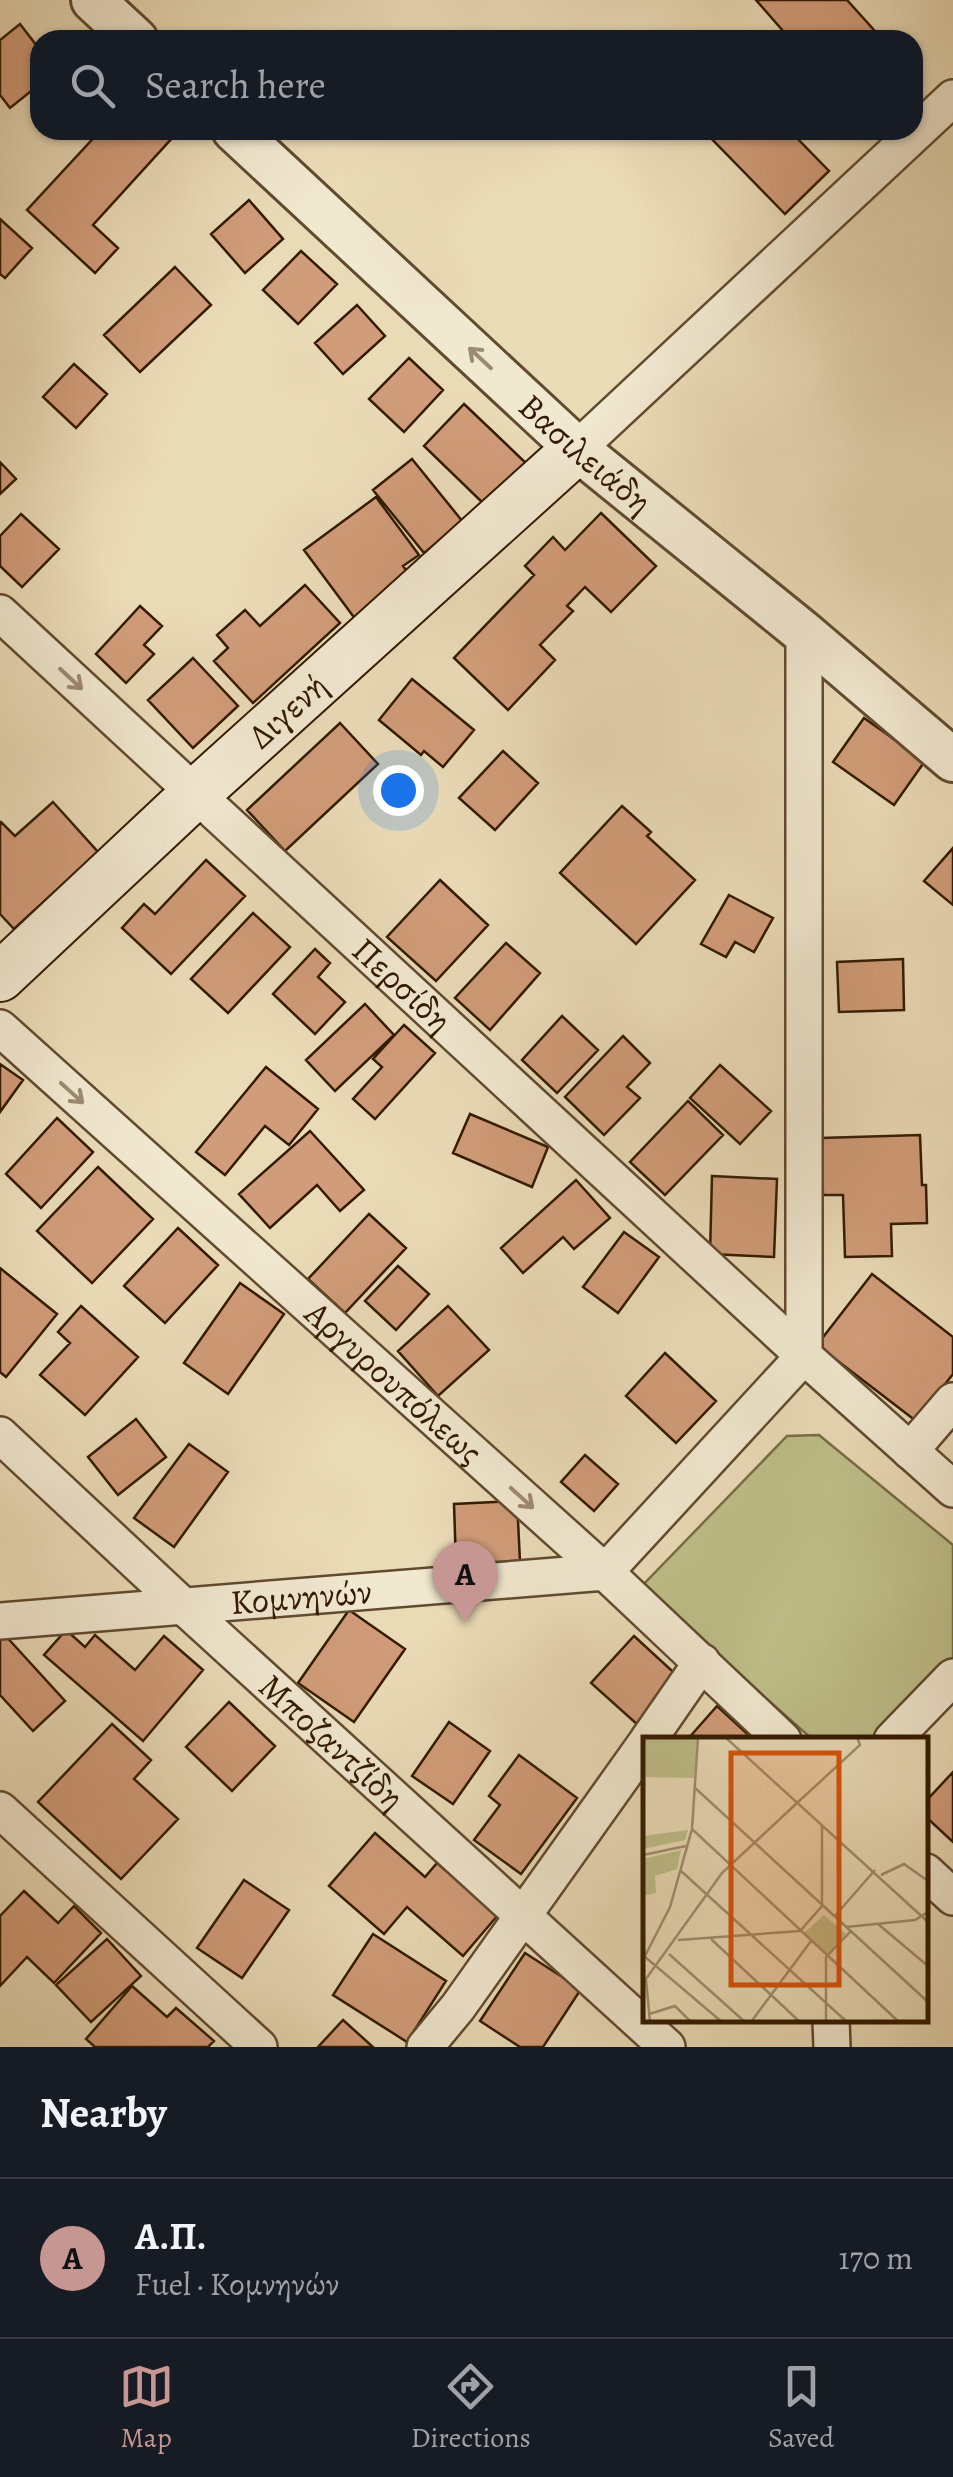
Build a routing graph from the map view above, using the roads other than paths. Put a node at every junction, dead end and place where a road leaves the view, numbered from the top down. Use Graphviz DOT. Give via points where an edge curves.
graph roads {
  1 [pos="93,0"];
  2 [pos="125,30"];
  3 [pos="953,98"];
  4 [pos="923,126"];
  5 [pos="245,140"];
  6 [pos="908,140"];
  7 [pos="577,448"];
  8 [pos="0,613"];
  9 [pos="804,633"];
  10 [pos="953,760"];
  11 [pos="195,794"];
  12 [pos="0,977"];
  13 [pos="0,1028"];
  14 [pos="804,1356"];
  15 [pos="953,1401"];
  16 [pos="0,1435"];
  17 [pos="910,1451"];
  18 [pos="953,1489"];
  19 [pos="605,1572"];
  20 [pos="182,1605"];
  21 [pos="0,1620"];
  22 [pos="702,1662"];
  23 [pos="953,1677"];
  24 [pos="649,1737"];
  25 [pos="780,1737"];
  26 [pos="895,1737"];
  27 [pos="643,1745"];
  28 [pos="0,1810"];
  29 [pos="928,1874"];
  30 [pos="953,1897"];
  31 [pos="524,1916"];
  32 [pos="831,2022"];
  33 [pos="259,2047"];
  34 [pos="424,2047"];
  35 [pos="667,2047"];
  36 [pos="832,2047"];
  1 -- 2 [label="street"];
  3 -- 4 [label="street"];
  7 -- 5 [label="street, Βασιλειάδη, one-way"];
  6 -- 7 [label="street"];
  7 -- 9 [label="street, Βασιλειάδη"];
  7 -- 11 [label="main road, Διγενή"];
  8 -- 11 [label="street, Περσίδη, one-way"];
  9 -- 10 [label="street, Βασιλειάδη"];
  9 -- 14 [label="street"];
  11 -- 12 [label="main road, Διγενή"];
  11 -- 14 [label="street, Περσίδη"];
  13 -- 19 [label="street, Αργυρουπόλεως, one-way"];
  14 -- 17 [label="street, Περσίδη"];
  14 -- 19 [label="street"];
  15 -- 17 [label="street"];
  16 -- 20 [label="street, Μποζαντζίδη"];
  17 -- 18 [label="street, Περσίδη"];
  19 -- 20 [label="street, Κομνηνών"];
  19 -- 22 [label="street, Αργυρουπόλεως"];
  20 -- 21 [label="street, Κομνηνών"];
  20 -- 31 [label="street, Μποζαντζίδη"];
  22 -- 24 [label="street"];
  22 -- 25 [label="street, Αργυρουπόλεως"];
  23 -- 26 [label="street"];
  27 -- 31 [label="street"];
  28 -- 33 [label="street"];
  29 -- 30 [label="street"];
  31 -- 34 [label="street"];
  31 -- 35 [label="street, Μποζαντζίδη"];
  32 -- 36 [label="street"];
}
